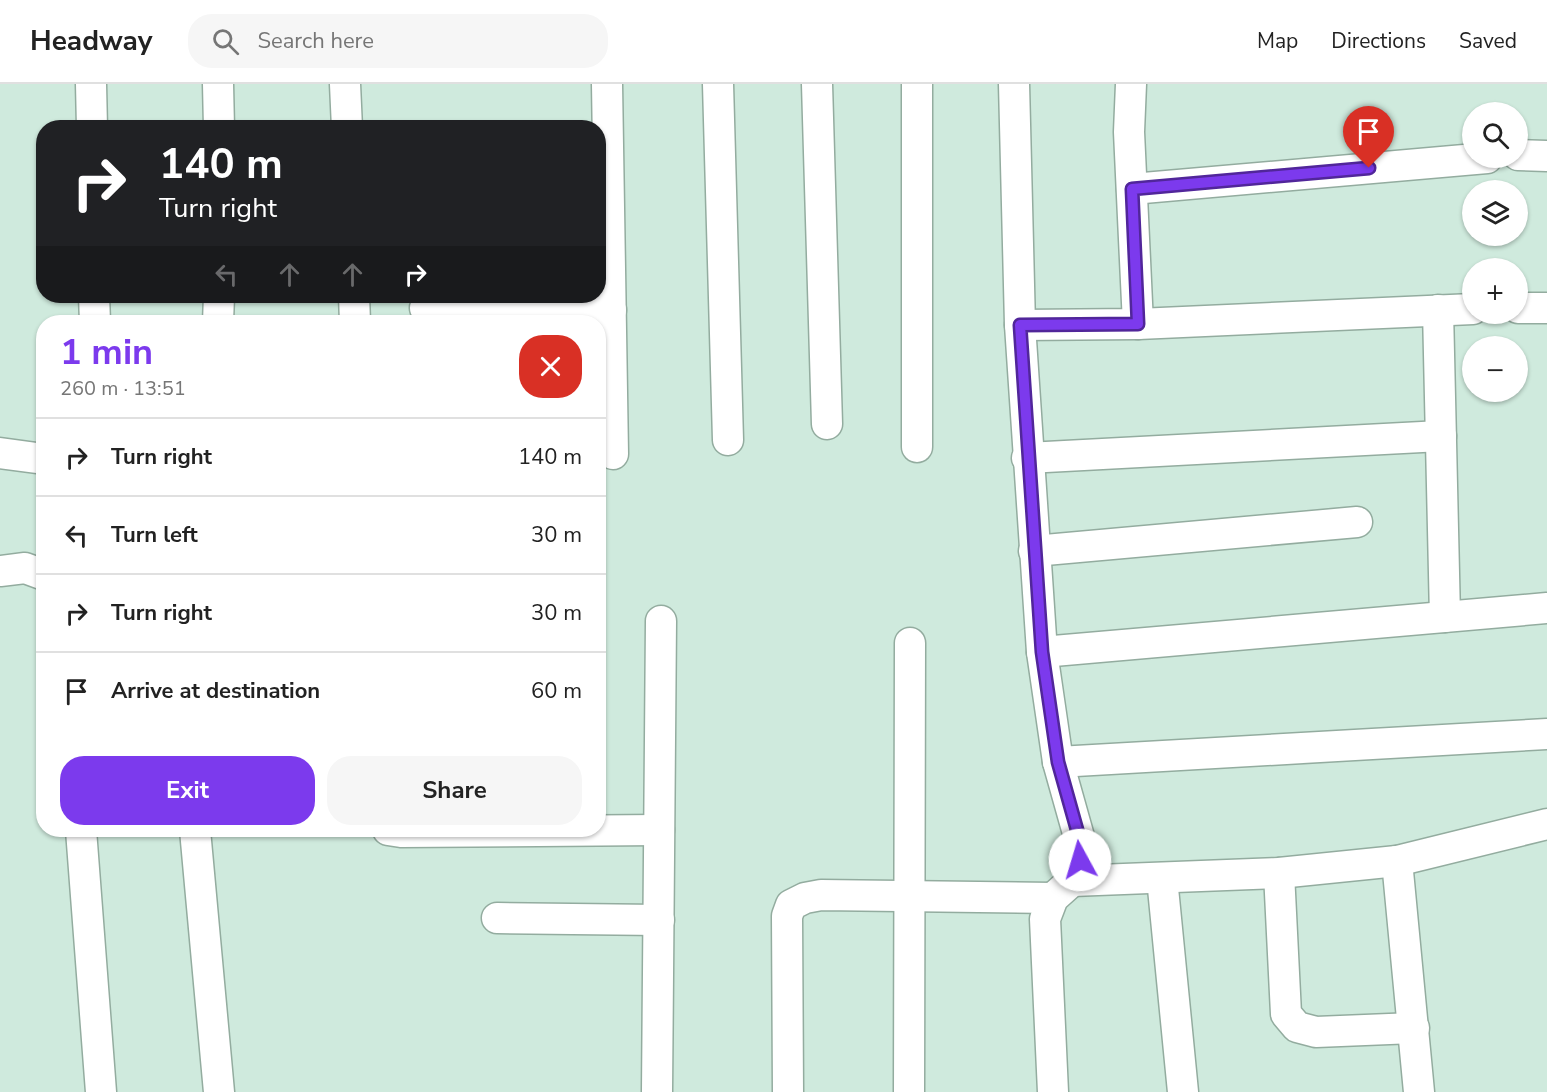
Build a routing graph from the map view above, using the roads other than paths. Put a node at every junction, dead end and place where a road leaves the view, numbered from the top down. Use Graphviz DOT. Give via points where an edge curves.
graph roads {
  1 [pos="91,84"];
  2 [pos="218,84"];
  3 [pos="345,84"];
  4 [pos="607,84"];
  5 [pos="718,84"];
  6 [pos="817,84"];
  7 [pos="917,84"];
  8 [pos="1014,84"];
  9 [pos="1131,84"];
  10 [pos="92,120"];
  11 [pos="219,120"];
  12 [pos="347,120"];
  13 [pos="606,122"];
  14 [pos="1528,155"];
  15 [pos="1547,156"];
  16 [pos="1462,160"];
  17 [pos="1132,189"];
  18 [pos="606,230"];
  19 [pos="425,308"];
  20 [pos="1528,308"];
  21 [pos="1547,308"];
  22 [pos="1462,309"];
  23 [pos="611,310"];
  24 [pos="1438,310"];
  25 [pos="1138,324"];
  26 [pos="1020,325"];
  27 [pos="606,419"];
  28 [pos="827,424"];
  29 [pos="1441,436"];
  30 [pos="728,440"];
  31 [pos="917,447"];
  32 [pos="0,453"];
  33 [pos="614,454"];
  34 [pos="36,458"];
  35 [pos="1027,458"];
  36 [pos="1357,522"];
  37 [pos="1034,551"];
  38 [pos="0,571"];
  39 [pos="36,572"];
  40 [pos="1547,608"];
  41 [pos="1445,617"];
  42 [pos="661,621"];
  43 [pos="910,643"];
  44 [pos="1042,652"];
  45 [pos="1547,734"];
  46 [pos="1058,762"];
  47 [pos="1547,824"];
  48 [pos="606,830"];
  49 [pos="659,830"];
  50 [pos="82,837"];
  51 [pos="196,837"];
  52 [pos="1397,861"];
  53 [pos="1279,873"];
  54 [pos="1162,878"];
  55 [pos="1063,890"];
  56 [pos="909,897"];
  57 [pos="497,918"];
  58 [pos="659,920"];
  59 [pos="1414,1028"];
  60 [pos="101,1092"];
  61 [pos="219,1092"];
  62 [pos="657,1092"];
  63 [pos="788,1092"];
  64 [pos="909,1092"];
  65 [pos="1053,1092"];
  66 [pos="1183,1092"];
  67 [pos="1419,1092"];
  1 -- 10 [label="street"];
  2 -- 11 [label="street"];
  3 -- 12 [label="street"];
  4 -- 13 [label="street"];
  5 -- 30 [label="street"];
  6 -- 28 [label="street"];
  7 -- 31 [label="street"];
  8 -- 26 [label="street"];
  9 -- 17 [label="street"];
  14 -- 15 [label="street"];
  16 -- 17 [label="street"];
  17 -- 25 [label="street"];
  18 -- 23 [label="street"];
  19 -- 23 [label="street"];
  20 -- 21 [label="street"];
  22 -- 24 [label="street"];
  23 -- 27 [label="street"];
  24 -- 25 [label="street"];
  24 -- 29 [label="street"];
  25 -- 26 [label="street"];
  26 -- 35 [label="street"];
  27 -- 33 [label="street"];
  29 -- 35 [label="street"];
  29 -- 41 [label="street"];
  32 -- 34 [label="street"];
  35 -- 37 [label="street"];
  36 -- 37 [label="street"];
  37 -- 44 [label="street"];
  38 -- 39 [label="street" via="25,568"];
  40 -- 41 [label="street"];
  41 -- 44 [label="street"];
  42 -- 49 [label="street"];
  43 -- 56 [label="street"];
  44 -- 46 [label="street"];
  45 -- 46 [label="street"];
  46 -- 55 [label="street" via="1081,844 1080,860"];
  47 -- 52 [label="street"];
  48 -- 49 [label="street"];
  49 -- 58 [label="street"];
  50 -- 60 [label="street"];
  51 -- 61 [label="street"];
  52 -- 53 [label="street"];
  52 -- 59 [label="street"];
  53 -- 54 [label="street"];
  53 -- 59 [label="street" via="1286,1014 1297,1027 1316,1032"];
  54 -- 55 [label="street"];
  54 -- 66 [label="street"];
  55 -- 56 [label="street"];
  55 -- 65 [label="street" via="1045,920"];
  56 -- 63 [label="street" via="821,896 791,905 787,916"];
  56 -- 64 [label="street"];
  57 -- 58 [label="street"];
  58 -- 62 [label="street"];
  59 -- 67 [label="street"];
}
